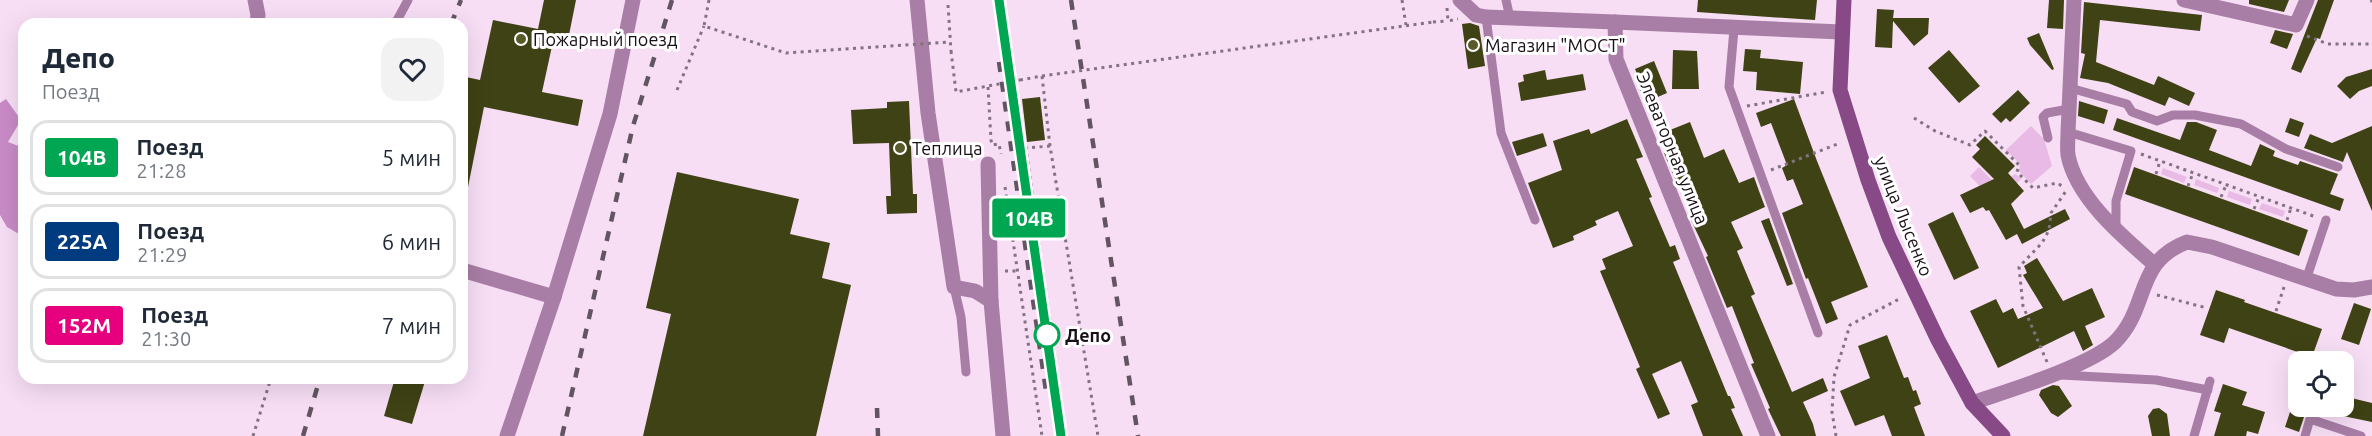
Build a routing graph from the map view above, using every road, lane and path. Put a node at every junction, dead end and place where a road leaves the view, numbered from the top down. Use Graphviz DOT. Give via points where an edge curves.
graph roads {
  1 [pos="255,0"];
  2 [pos="408,0"];
  3 [pos="633,0"];
  4 [pos="709,0"];
  5 [pos="917,0"];
  6 [pos="1402,0"];
  7 [pos="1460,0"];
  8 [pos="1506,0"];
  9 [pos="1844,0"];
  10 [pos="2074,0"];
  11 [pos="2184,0"];
  12 [pos="2307,0"];
  13 [pos="948,5"];
  14 [pos="1486,17"];
  15 [pos="258,18"];
  16 [pos="398,18"];
  17 [pos="1510,18"];
  18 [pos="1448,21"];
  19 [pos="1616,22"];
  20 [pos="1406,25"];
  21 [pos="2296,25"];
  22 [pos="704,26"];
  23 [pos="1734,29"];
  24 [pos="1841,32"];
  25 [pos="949,42"];
  26 [pos="2372,44"];
  27 [pos="1042,76"];
  28 [pos="988,87"];
  29 [pos="2070,88"];
  30 [pos="677,90"];
  31 [pos="1840,90"];
  32 [pos="1736,107"];
  33 [pos="2069,109"];
  34 [pos="1914,118"];
  35 [pos="2068,132"];
  36 [pos="1853,138"];
  37 [pos="2048,138"];
  38 [pos="1050,146"];
  39 [pos="2131,151"];
  40 [pos="994,160"];
  41 [pos="2160,161"];
  42 [pos="2338,167"];
  43 [pos="2193,173"];
  44 [pos="1761,174"];
  45 [pos="2156,174"];
  46 [pos="1004,178"];
  47 [pos="2226,185"];
  48 [pos="2188,186"];
  49 [pos="2259,196"];
  50 [pos="2221,197"];
  51 [pos="2291,208"];
  52 [pos="2254,209"];
  53 [pos="1534,220"];
  54 [pos="2287,220"];
  55 [pos="2326,220"];
  56 [pos="2116,231"];
  57 [pos="2154,264"];
  58 [pos="468,272"];
  59 [pos="2289,274"];
  60 [pos="2306,280"];
  61 [pos="954,287"];
  62 [pos="2372,287"];
  63 [pos="2142,291"];
  64 [pos="1913,292"];
  65 [pos="554,297"];
  66 [pos="990,301"];
  67 [pos="2207,308"];
  68 [pos="2276,311"];
  69 [pos="1818,333"];
  70 [pos="966,372"];
  71 [pos="2052,374"];
  72 [pos="269,384"];
  73 [pos="1972,403"];
  74 [pos="253,436"];
  75 [pos="507,436"];
  76 [pos="1003,436"];
  77 [pos="1042,436"];
  78 [pos="1066,436"];
  79 [pos="1098,436"];
  80 [pos="1768,436"];
  81 [pos="1836,436"];
  82 [pos="2003,436"];
  83 [pos="2194,436"];
  84 [pos="2305,436"];
  85 [pos="2361,436"];
  1 -- 15 [label="street"];
  2 -- 16 [label="lane"];
  3 -- 65 [label="street" via="610,114"];
  4 -- 22 [label="path, bridge"];
  5 -- 61 [label="street" via="928,113"];
  6 -- 20 [label="path"];
  7 -- 14 [label="street" via="1476,15"];
  8 -- 17 [label="lane"];
  9 -- 24 [label="main road, улица Лысенко"];
  10 -- 29 [label="street"];
  11 -- 21 [label="street"];
  12 -- 21 [label="street"];
  13 -- 25 [label="path"];
  14 -- 17 [label="street"];
  14 -- 53 [label="lane" via="1501,133"];
  17 -- 19 [label="street"];
  18 -- 20 [label="path, bridge"];
  19 -- 23 [label="street"];
  19 -- 80 [label="street, Элеваторная улица" via="1616,59"];
  20 -- 27 [label="path, bridge"];
  21 -- 26 [label="path" via="2298,33 2328,44"];
  22 -- 25 [label="path, bridge" via="786,53"];
  22 -- 30 [label="path"];
  23 -- 24 [label="street"];
  23 -- 32 [label="lane" via="1729,87"];
  24 -- 31 [label="main road, улица Лысенко"];
  25 -- 28 [label="path, bridge" via="956,92"];
  27 -- 28 [label="path, bridge"];
  27 -- 38 [label="path"];
  28 -- 40 [label="path" via="991,140 992,145 999,144"];
  29 -- 33 [label="street"];
  29 -- 42 [label="lane" via="2127,104 2132,112 2157,121 2173,115 2195,115 2241,124 2286,149"];
  31 -- 32 [label="path"];
  31 -- 36 [label="main road, улица Лысенко"];
  32 -- 44 [label="lane"];
  33 -- 35 [label="street"];
  33 -- 37 [label="lane" via="2043,117"];
  34 -- 71 [label="path" via="1970,145 1985,130 2019,165 2017,172 2033,188 2057,183 2068,189 2051,213 2042,243 2019,267 2023,306"];
  35 -- 39 [label="lane"];
  35 -- 56 [label="street" via="2068,154 2078,181"];
  36 -- 44 [label="path"];
  36 -- 64 [label="main road, улица Лысенко"];
  38 -- 78 [label="path" via="1026,148"];
  38 -- 79 [label="path"];
  39 -- 41 [label="path"];
  39 -- 56 [label="lane" via="2116,201"];
  40 -- 66 [label="street"];
  41 -- 43 [label="path"];
  41 -- 45 [label="path"];
  43 -- 47 [label="path"];
  43 -- 48 [label="path"];
  44 -- 69 [label="lane"];
  46 -- 77 [label="path"];
  47 -- 49 [label="path"];
  47 -- 50 [label="path"];
  49 -- 51 [label="path"];
  49 -- 52 [label="path"];
  51 -- 54 [label="path"];
  51 -- 55 [label="path"];
  55 -- 60 [label="lane"];
  56 -- 57 [label="street"];
  57 -- 59 [label="street" via="2162,254 2187,242"];
  57 -- 63 [label="street"];
  58 -- 65 [label="street"];
  59 -- 60 [label="street"];
  59 -- 68 [label="path"];
  60 -- 62 [label="street" via="2336,289"];
  61 -- 66 [label="street" via="975,291"];
  61 -- 70 [label="lane"];
  63 -- 67 [label="path"];
  63 -- 71 [label="street" via="2134,317 2113,344"];
  64 -- 73 [label="main road, улица Лысенко"];
  64 -- 81 [label="path" via="1850,325 1834,377 1832,412"];
  65 -- 75 [label="street"];
  66 -- 76 [label="street"];
  71 -- 73 [label="street"];
  71 -- 83 [label="lane" via="2209,386"];
  72 -- 74 [label="path"];
  73 -- 82 [label="main road, улица Лысенко"];
  84 -- 85 [label="lane" via="2310,419"];
}
